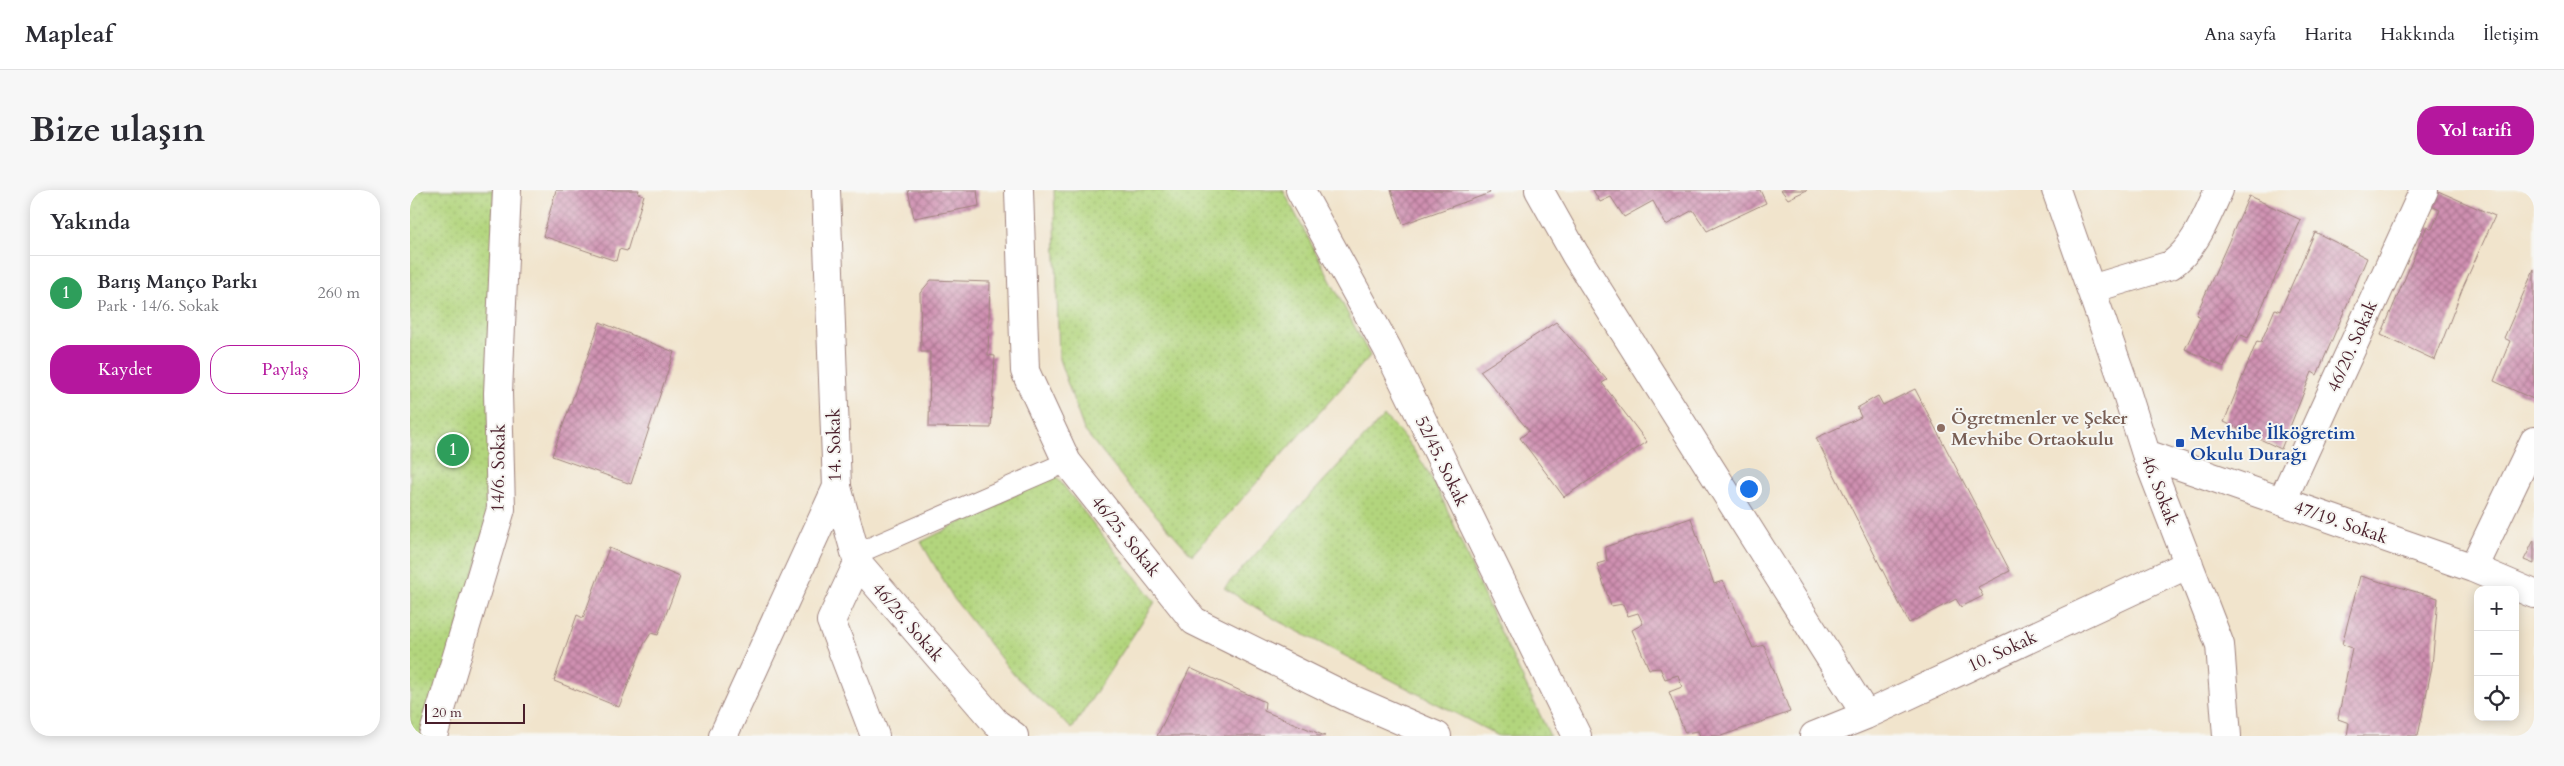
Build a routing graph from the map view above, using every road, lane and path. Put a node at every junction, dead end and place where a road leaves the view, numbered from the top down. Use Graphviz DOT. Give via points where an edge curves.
graph roads {
  1 [pos="507,190"];
  2 [pos="826,190"];
  3 [pos="1019,190"];
  4 [pos="1300,190"];
  5 [pos="1539,190"];
  6 [pos="2056,190"];
  7 [pos="2219,190"];
  8 [pos="2424,190"];
  9 [pos="2091,289"];
  10 [pos="2534,441"];
  11 [pos="2146,454"];
  12 [pos="1067,462"];
  13 [pos="837,487"];
  14 [pos="2282,501"];
  15 [pos="857,559"];
  16 [pos="2189,564"];
  17 [pos="2473,568"];
  18 [pos="2534,594"];
  19 [pos="1866,715"];
  20 [pos="433,736"];
  21 [pos="723,736"];
  22 [pos="875,736"];
  23 [pos="1014,736"];
  24 [pos="1436,736"];
  25 [pos="1577,736"];
  26 [pos="1814,736"];
  27 [pos="2227,736"];
  1 -- 20 [label="street, 14/6. Sokak" via="498,393 500,509"];
  2 -- 13 [label="street, 14. Sokak"];
  3 -- 12 [label="street, 46/25. Sokak" via="1025,371"];
  4 -- 25 [label="street, 52/45. Sokak" via="1387,348"];
  5 -- 19 [label="street" via="1575,254"];
  6 -- 9 [label="street, 46. Sokak"];
  7 -- 9 [label="street" via="2195,240 2181,258"];
  8 -- 14 [label="street, 46/20. Sokak"];
  9 -- 11 [label="street, 46. Sokak"];
  10 -- 17 [label="street"];
  11 -- 14 [label="street, 47/19. Sokak"];
  11 -- 16 [label="street, 46. Sokak"];
  12 -- 15 [label="lane"];
  12 -- 24 [label="street, 46/25. Sokak" via="1194,621"];
  13 -- 15 [label="street, 46/26. Sokak"];
  13 -- 21 [label="street, 14. Sokak"];
  14 -- 17 [label="street, 47/19. Sokak"];
  15 -- 22 [label="street" via="831,621"];
  15 -- 23 [label="street, 46/26. Sokak" via="996,723"];
  16 -- 19 [label="street, 10. Sokak"];
  16 -- 27 [label="street, 46. Sokak" via="2220,645"];
  17 -- 18 [label="street, 47/19. Sokak"];
  19 -- 26 [label="street, 10. Sokak"];
}
